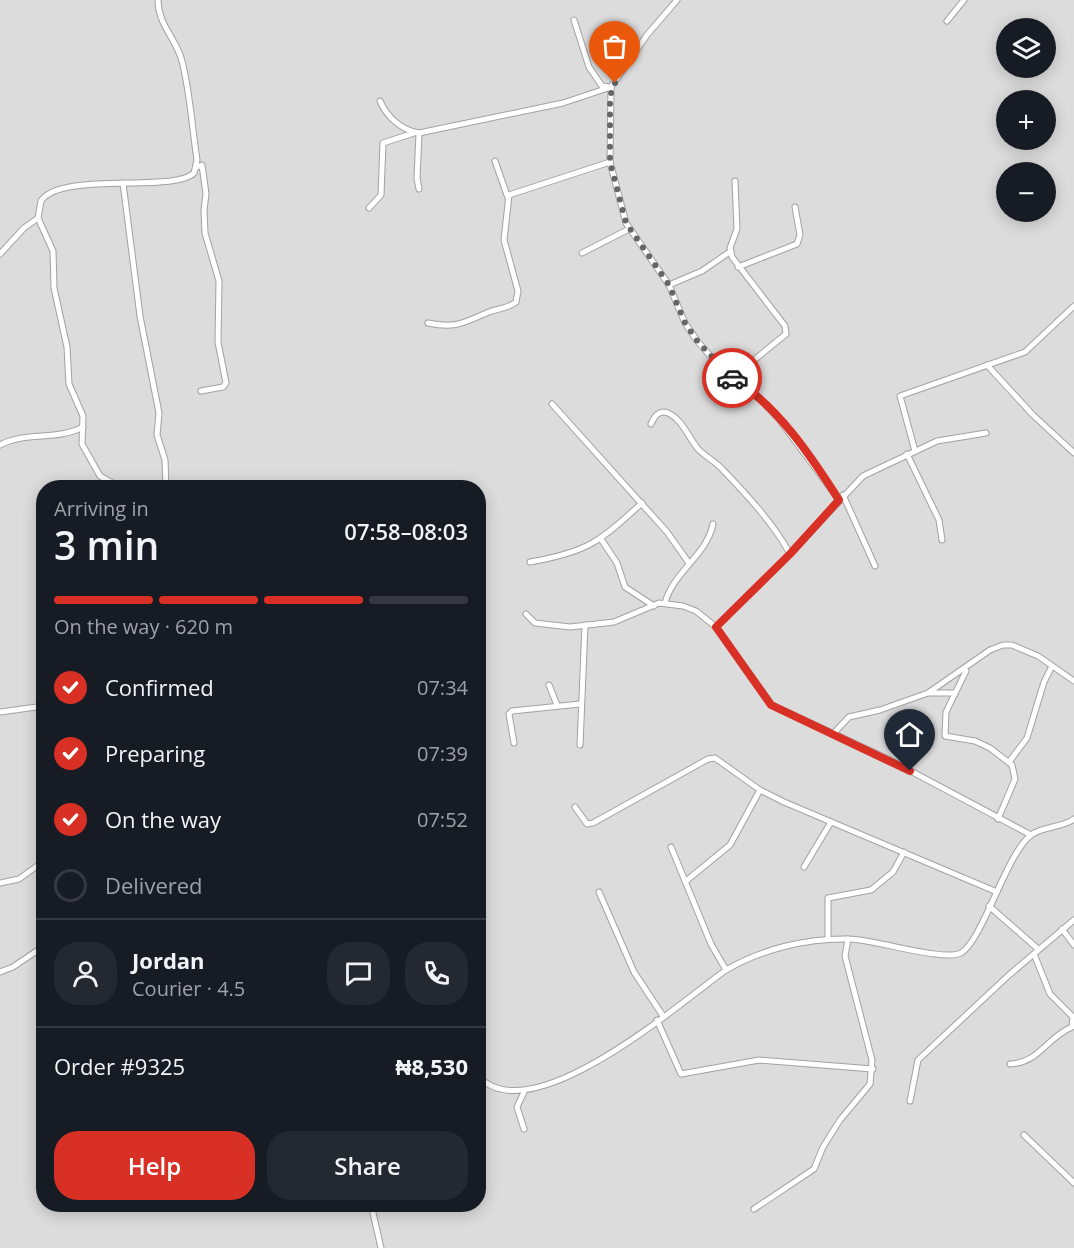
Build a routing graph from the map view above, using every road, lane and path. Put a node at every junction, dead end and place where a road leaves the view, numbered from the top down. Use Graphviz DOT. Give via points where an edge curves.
graph roads {
  1 [pos="158,0"];
  2 [pos="677,0"];
  3 [pos="964,0"];
  4 [pos="574,20"];
  5 [pos="947,21"];
  6 [pos="611,87"];
  7 [pos="380,101"];
  8 [pos="416,133"];
  9 [pos="495,161"];
  10 [pos="610,162"];
  11 [pos="197,167"];
  12 [pos="735,181"];
  13 [pos="123,183"];
  14 [pos="419,189"];
  15 [pos="509,202"];
  16 [pos="795,207"];
  17 [pos="369,208"];
  18 [pos="38,218"];
  19 [pos="628,229"];
  20 [pos="582,253"];
  21 [pos="0,254"];
  22 [pos="731,254"];
  23 [pos="738,267"];
  24 [pos="669,285"];
  25 [pos="1074,306"];
  26 [pos="428,323"];
  27 [pos="987,365"];
  28 [pos="732,378"];
  29 [pos="201,391"];
  30 [pos="552,404"];
  31 [pos="651,424"];
  32 [pos="83,427"];
  33 [pos="986,433"];
  34 [pos="0,445"];
  35 [pos="915,451"];
  36 [pos="1074,453"];
  37 [pos="907,454"];
  38 [pos="109,480"];
  39 [pos="166,480"];
  40 [pos="841,497"];
  41 [pos="642,503"];
  42 [pos="713,524"];
  43 [pos="601,539"];
  44 [pos="942,540"];
  45 [pos="790,554"];
  46 [pos="530,562"];
  47 [pos="688,563"];
  48 [pos="875,566"];
  49 [pos="664,603"];
  50 [pos="654,606"];
  51 [pos="526,614"];
  52 [pos="585,625"];
  53 [pos="716,627"];
  54 [pos="1052,666"];
  55 [pos="967,669"];
  56 [pos="1074,681"];
  57 [pos="549,685"];
  58 [pos="928,693"];
  59 [pos="954,693"];
  60 [pos="580,704"];
  61 [pos="557,705"];
  62 [pos="36,707"];
  63 [pos="0,712"];
  64 [pos="833,734"];
  65 [pos="514,743"];
  66 [pos="580,745"];
  67 [pos="1009,762"];
  68 [pos="760,790"];
  69 [pos="575,807"];
  70 [pos="998,819"];
  71 [pos="1074,819"];
  72 [pos="831,822"];
  73 [pos="1031,835"];
  74 [pos="670,847"];
  75 [pos="904,852"];
  76 [pos="36,867"];
  77 [pos="804,867"];
  78 [pos="686,881"];
  79 [pos="0,884"];
  80 [pos="598,892"];
  81 [pos="996,892"];
  82 [pos="989,906"];
  83 [pos="1074,920"];
  84 [pos="1062,929"];
  85 [pos="828,939"];
  86 [pos="848,939"];
  87 [pos="1074,945"];
  88 [pos="36,951"];
  89 [pos="1036,952"];
  90 [pos="726,970"];
  91 [pos="0,972"];
  92 [pos="1073,1016"];
  93 [pos="660,1018"];
  94 [pos="1010,1064"];
  95 [pos="873,1069"];
  96 [pos="486,1083"];
  97 [pos="525,1090"];
  98 [pos="910,1101"];
  99 [pos="524,1129"];
  100 [pos="1024,1136"];
  101 [pos="1074,1183"];
  102 [pos="754,1209"];
  103 [pos="373,1212"];
  104 [pos="381,1248"];
  1 -- 11 [label="street" via="162,24 183,63"];
  2 -- 6 [label="street"];
  3 -- 5 [label="street"];
  4 -- 6 [label="street" via="589,67 602,86"];
  6 -- 8 [label="street" via="562,103"];
  6 -- 10 [label="street"];
  7 -- 8 [label="street" via="402,128"];
  8 -- 14 [label="street"];
  8 -- 17 [label="street" via="383,143 381,195"];
  9 -- 15 [label="street"];
  10 -- 15 [label="street" via="509,195"];
  10 -- 19 [label="street"];
  11 -- 13 [label="street" via="183,179"];
  11 -- 29 [label="street" via="202,165 205,175 205,233 219,281 218,342 226,383"];
  12 -- 22 [label="street" via="736,229"];
  13 -- 18 [label="street" via="54,191 41,201"];
  13 -- 39 [label="street"];
  15 -- 26 [label="street" via="504,240 518,291 516,302 461,325"];
  16 -- 23 [label="street" via="800,235 797,244"];
  18 -- 21 [label="street"];
  18 -- 32 [label="street" via="53,251 54,288 69,384 81,408"];
  19 -- 20 [label="street"];
  19 -- 24 [label="street"];
  22 -- 23 [label="street"];
  22 -- 24 [label="street"];
  23 -- 28 [label="street" via="785,326 786,334"];
  24 -- 28 [label="street" via="685,323"];
  25 -- 27 [label="street" via="1025,352"];
  27 -- 35 [label="street" via="900,396"];
  27 -- 36 [label="street" via="1033,416"];
  28 -- 40 [label="street" via="754,393 778,418"];
  30 -- 41 [label="street"];
  31 -- 45 [label="street" via="655,415 669,413 699,450 747,495"];
  32 -- 34 [label="street" via="69,434 12,439"];
  32 -- 38 [label="street" via="82,444 98,473"];
  33 -- 35 [label="street" via="937,441"];
  35 -- 37 [label="street"];
  37 -- 40 [label="street" via="862,476"];
  37 -- 44 [label="street" via="939,520"];
  40 -- 45 [label="street"];
  40 -- 48 [label="street"];
  41 -- 43 [label="street"];
  41 -- 47 [label="street"];
  42 -- 47 [label="street" via="706,544"];
  43 -- 46 [label="street" via="584,549"];
  43 -- 50 [label="street" via="617,563 625,587"];
  45 -- 53 [label="street"];
  47 -- 49 [label="street"];
  49 -- 50 [label="street"];
  49 -- 53 [label="street" via="696,611"];
  50 -- 52 [label="street" via="614,622"];
  51 -- 52 [label="street" via="544,625"];
  52 -- 60 [label="street"];
  53 -- 64 [label="street" via="771,705"];
  54 -- 55 [label="street" via="1012,645 1004,645 990,650"];
  54 -- 56 [label="street"];
  54 -- 67 [label="street" via="1027,738"];
  55 -- 58 [label="street"];
  55 -- 59 [label="street"];
  57 -- 61 [label="street"];
  58 -- 59 [label="street"];
  58 -- 64 [label="street" via="849,717"];
  59 -- 67 [label="street" via="946,712 945,736 975,741"];
  60 -- 61 [label="street"];
  60 -- 66 [label="street"];
  61 -- 65 [label="street" via="512,711 509,723"];
  62 -- 63 [label="street"];
  64 -- 70 [label="street"];
  67 -- 70 [label="street" via="1015,779"];
  68 -- 69 [label="street" via="715,758 593,824 583,821"];
  68 -- 72 [label="street"];
  68 -- 78 [label="street" via="730,845"];
  70 -- 73 [label="street"];
  71 -- 73 [label="street"];
  72 -- 75 [label="street"];
  72 -- 77 [label="street"];
  73 -- 81 [label="street"];
  74 -- 78 [label="street"];
  75 -- 81 [label="street"];
  75 -- 85 [label="street" via="893,872 871,890 828,898"];
  76 -- 79 [label="street" via="19,879"];
  78 -- 90 [label="street" via="711,944"];
  80 -- 93 [label="street" via="634,972"];
  81 -- 82 [label="street"];
  82 -- 86 [label="street" via="972,941 961,953 943,955"];
  82 -- 89 [label="street"];
  83 -- 84 [label="street"];
  84 -- 87 [label="street"];
  84 -- 89 [label="street"];
  85 -- 86 [label="street"];
  85 -- 90 [label="street" via="778,948"];
  86 -- 95 [label="street" via="845,956"];
  88 -- 91 [label="street"];
  89 -- 92 [label="street" via="1050,994"];
  89 -- 98 [label="street" via="918,1060"];
  90 -- 93 [label="street"];
  92 -- 94 [label="street" via="1072,1027 1045,1045 1035,1058"];
  93 -- 95 [label="street" via="681,1074 759,1060"];
  93 -- 97 [label="street" via="578,1074"];
  95 -- 102 [label="street" via="870,1084 840,1120 814,1169"];
  96 -- 97 [label="street"];
  97 -- 99 [label="street" via="517,1107"];
  100 -- 101 [label="street"];
  103 -- 104 [label="street"];
}
